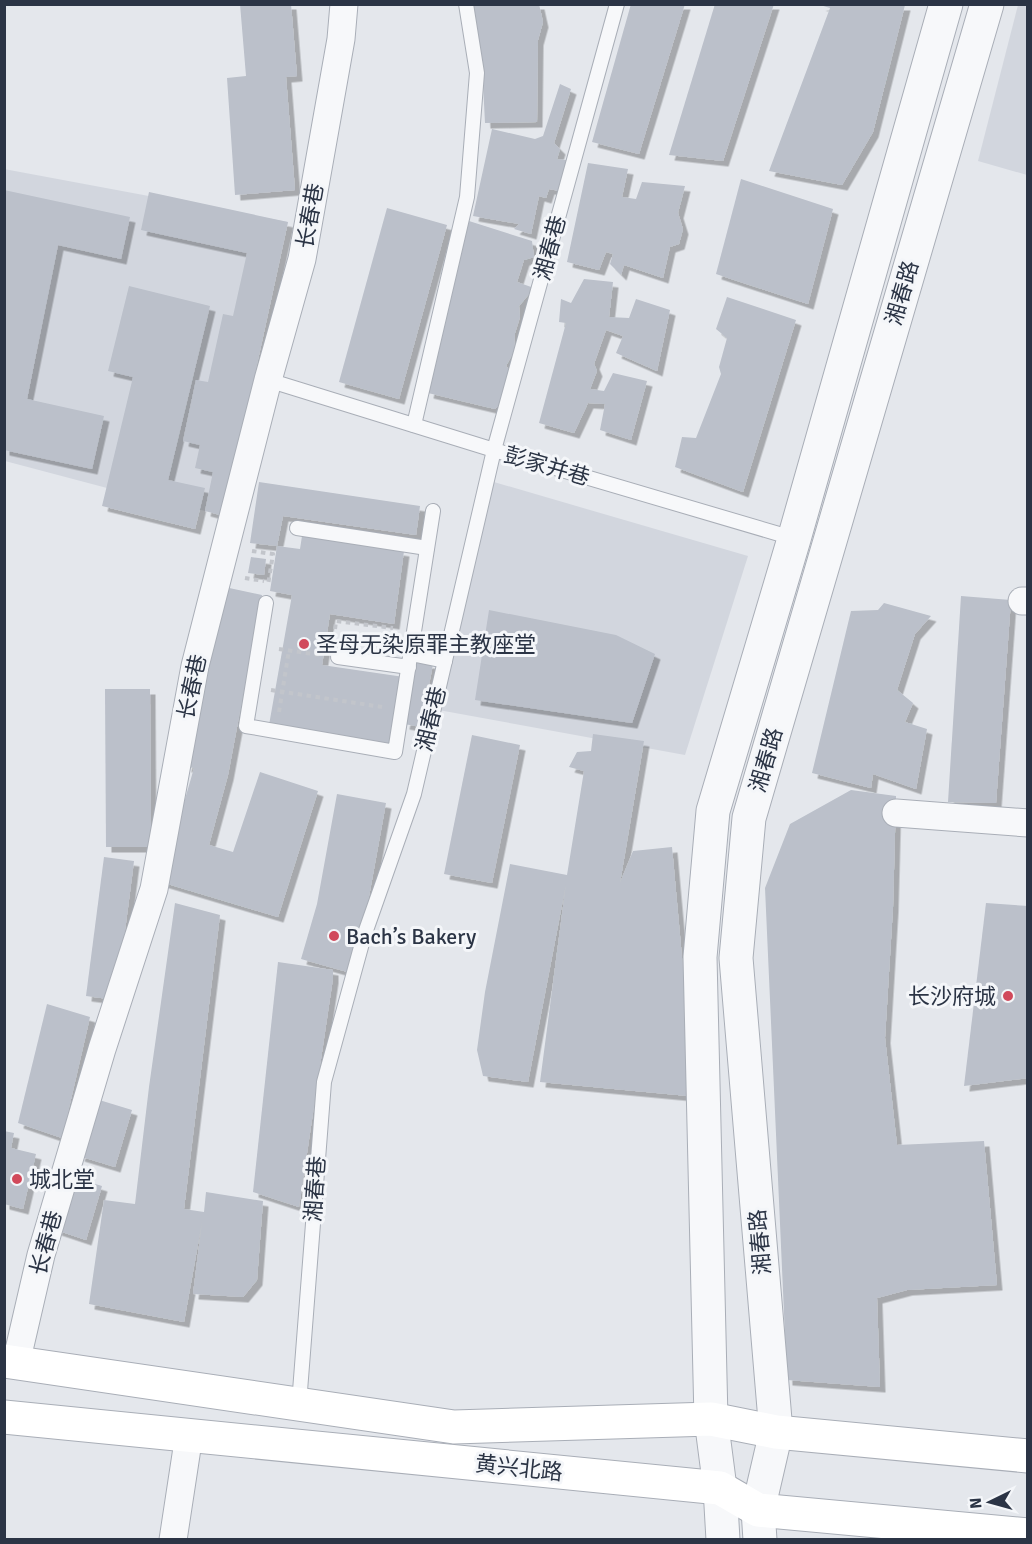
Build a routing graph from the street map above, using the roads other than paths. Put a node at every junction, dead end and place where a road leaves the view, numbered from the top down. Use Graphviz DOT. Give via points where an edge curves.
graph roads {
  1 [pos="344,4"];
  2 [pos="466,4"];
  3 [pos="617,4"];
  4 [pos="946,4"];
  5 [pos="987,4"];
  6 [pos="268,380"];
  7 [pos="414,425"];
  8 [pos="494,450"];
  9 [pos="433,511"];
  10 [pos="297,528"];
  11 [pos="810,544"];
  12 [pos="427,548"];
  13 [pos="266,603"];
  14 [pos="335,656"];
  15 [pos="410,661"];
  16 [pos="444,661"];
  17 [pos="896,813"];
  18 [pos="1028,823"];
  19 [pos="10,1362"];
  20 [pos="298,1404"];
  21 [pos="4,1417"];
  22 [pos="711,1419"];
  23 [pos="776,1432"];
  24 [pos="189,1435"];
  25 [pos="1028,1456"];
  26 [pos="720,1488"];
  27 [pos="759,1525"];
  28 [pos="1028,1535"];
  29 [pos="173,1539"];
  30 [pos="723,1539"];
  1 -- 6 [label="street, 长春巷" via="302,259"];
  2 -- 7 [label="lane" via="477,72 467,196"];
  3 -- 8 [label="lane, 湘春巷"];
  4 -- 11 [label="street, 湘春路"];
  5 -- 11 [label="street, 湘春路"];
  6 -- 7 [label="lane, 彭家并巷"];
  6 -- 19 [label="street, 长春巷" via="195,666 154,889 102,1049"];
  7 -- 8 [label="lane, 彭家并巷"];
  8 -- 11 [label="lane, 彭家并巷"];
  8 -- 16 [label="lane, 湘春巷"];
  9 -- 12 [label="lane"];
  10 -- 12 [label="lane"];
  11 -- 22 [label="street, 湘春路" via="713,811 700,957"];
  11 -- 23 [label="street, 湘春路" via="749,818 736,958"];
  12 -- 15 [label="lane"];
  13 -- 15 [label="lane" via="246,726 395,752"];
  14 -- 15 [label="lane"];
  15 -- 16 [label="lane"];
  16 -- 20 [label="lane, 湘春巷" via="414,794 364,936 324,1082"];
  17 -- 18 [label="street"];
  19 -- 20 [label="main road, 黄兴北路"];
  20 -- 22 [label="main road, 黄兴北路" via="454,1427"];
  21 -- 24 [label="main road, 黄兴北路"];
  22 -- 23 [label="main road, 黄兴北路"];
  22 -- 26 [label="street, 湘春路"];
  23 -- 25 [label="main road, 黄兴北路"];
  23 -- 27 [label="street, 湘春路"];
  24 -- 26 [label="main road, 黄兴北路"];
  24 -- 29 [label="street"];
  26 -- 27 [label="main road, 黄兴北路"];
  26 -- 30 [label="street, 湘春路"];
  27 -- 28 [label="main road, 黄兴北路"];
}
